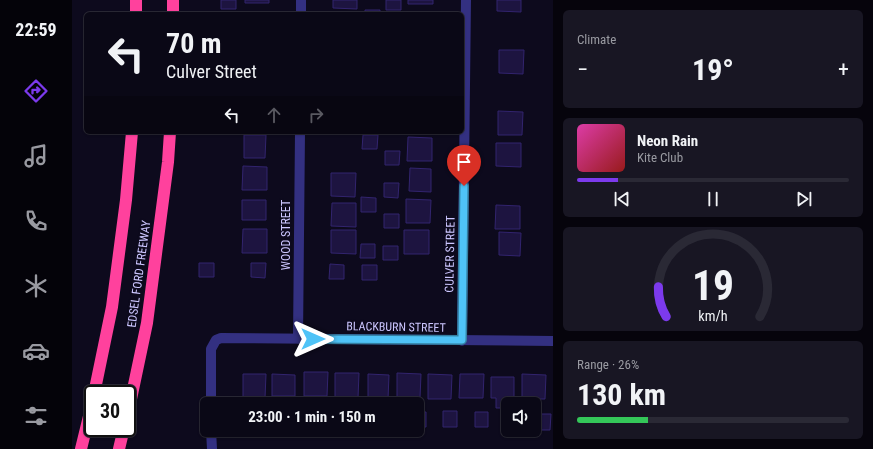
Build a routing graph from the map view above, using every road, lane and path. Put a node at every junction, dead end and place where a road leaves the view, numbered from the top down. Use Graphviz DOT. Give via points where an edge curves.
graph roads {
  1 [pos="136,0"];
  2 [pos="173,0"];
  3 [pos="301,0"];
  4 [pos="466,0"];
  5 [pos="136,12"];
  6 [pos="173,12"];
  7 [pos="301,12"];
  8 [pos="132,134"];
  9 [pos="170,134"];
  10 [pos="300,134"];
  11 [pos="298,339"];
  12 [pos="462,340"];
  13 [pos="553,342"];
  14 [pos="96,385"];
  15 [pos="134,385"];
  16 [pos="211,397"];
  17 [pos="84,434"];
  18 [pos="122,437"];
  19 [pos="212,437"];
  20 [pos="80,449"];
  21 [pos="119,449"];
  22 [pos="212,449"];
  1 -- 5 [label="highway"];
  2 -- 6 [label="highway"];
  3 -- 7 [label="street"];
  4 -- 12 [label="street, CULVER STREET"];
  8 -- 14 [label="highway, EDSEL FORD FREEWAY" via="112,307"];
  9 -- 15 [label="highway, EDSEL FORD FREEWAY" via="147,323"];
  10 -- 11 [label="street, WOOD STREET"];
  11 -- 12 [label="street, BLACKBURN STREET"];
  11 -- 16 [label="street, BLACKBURN STREET" via="216,340 211,349"];
  12 -- 13 [label="street, BLACKBURN STREET"];
  17 -- 20 [label="highway"];
  18 -- 21 [label="highway"];
  19 -- 22 [label="street"];
}
